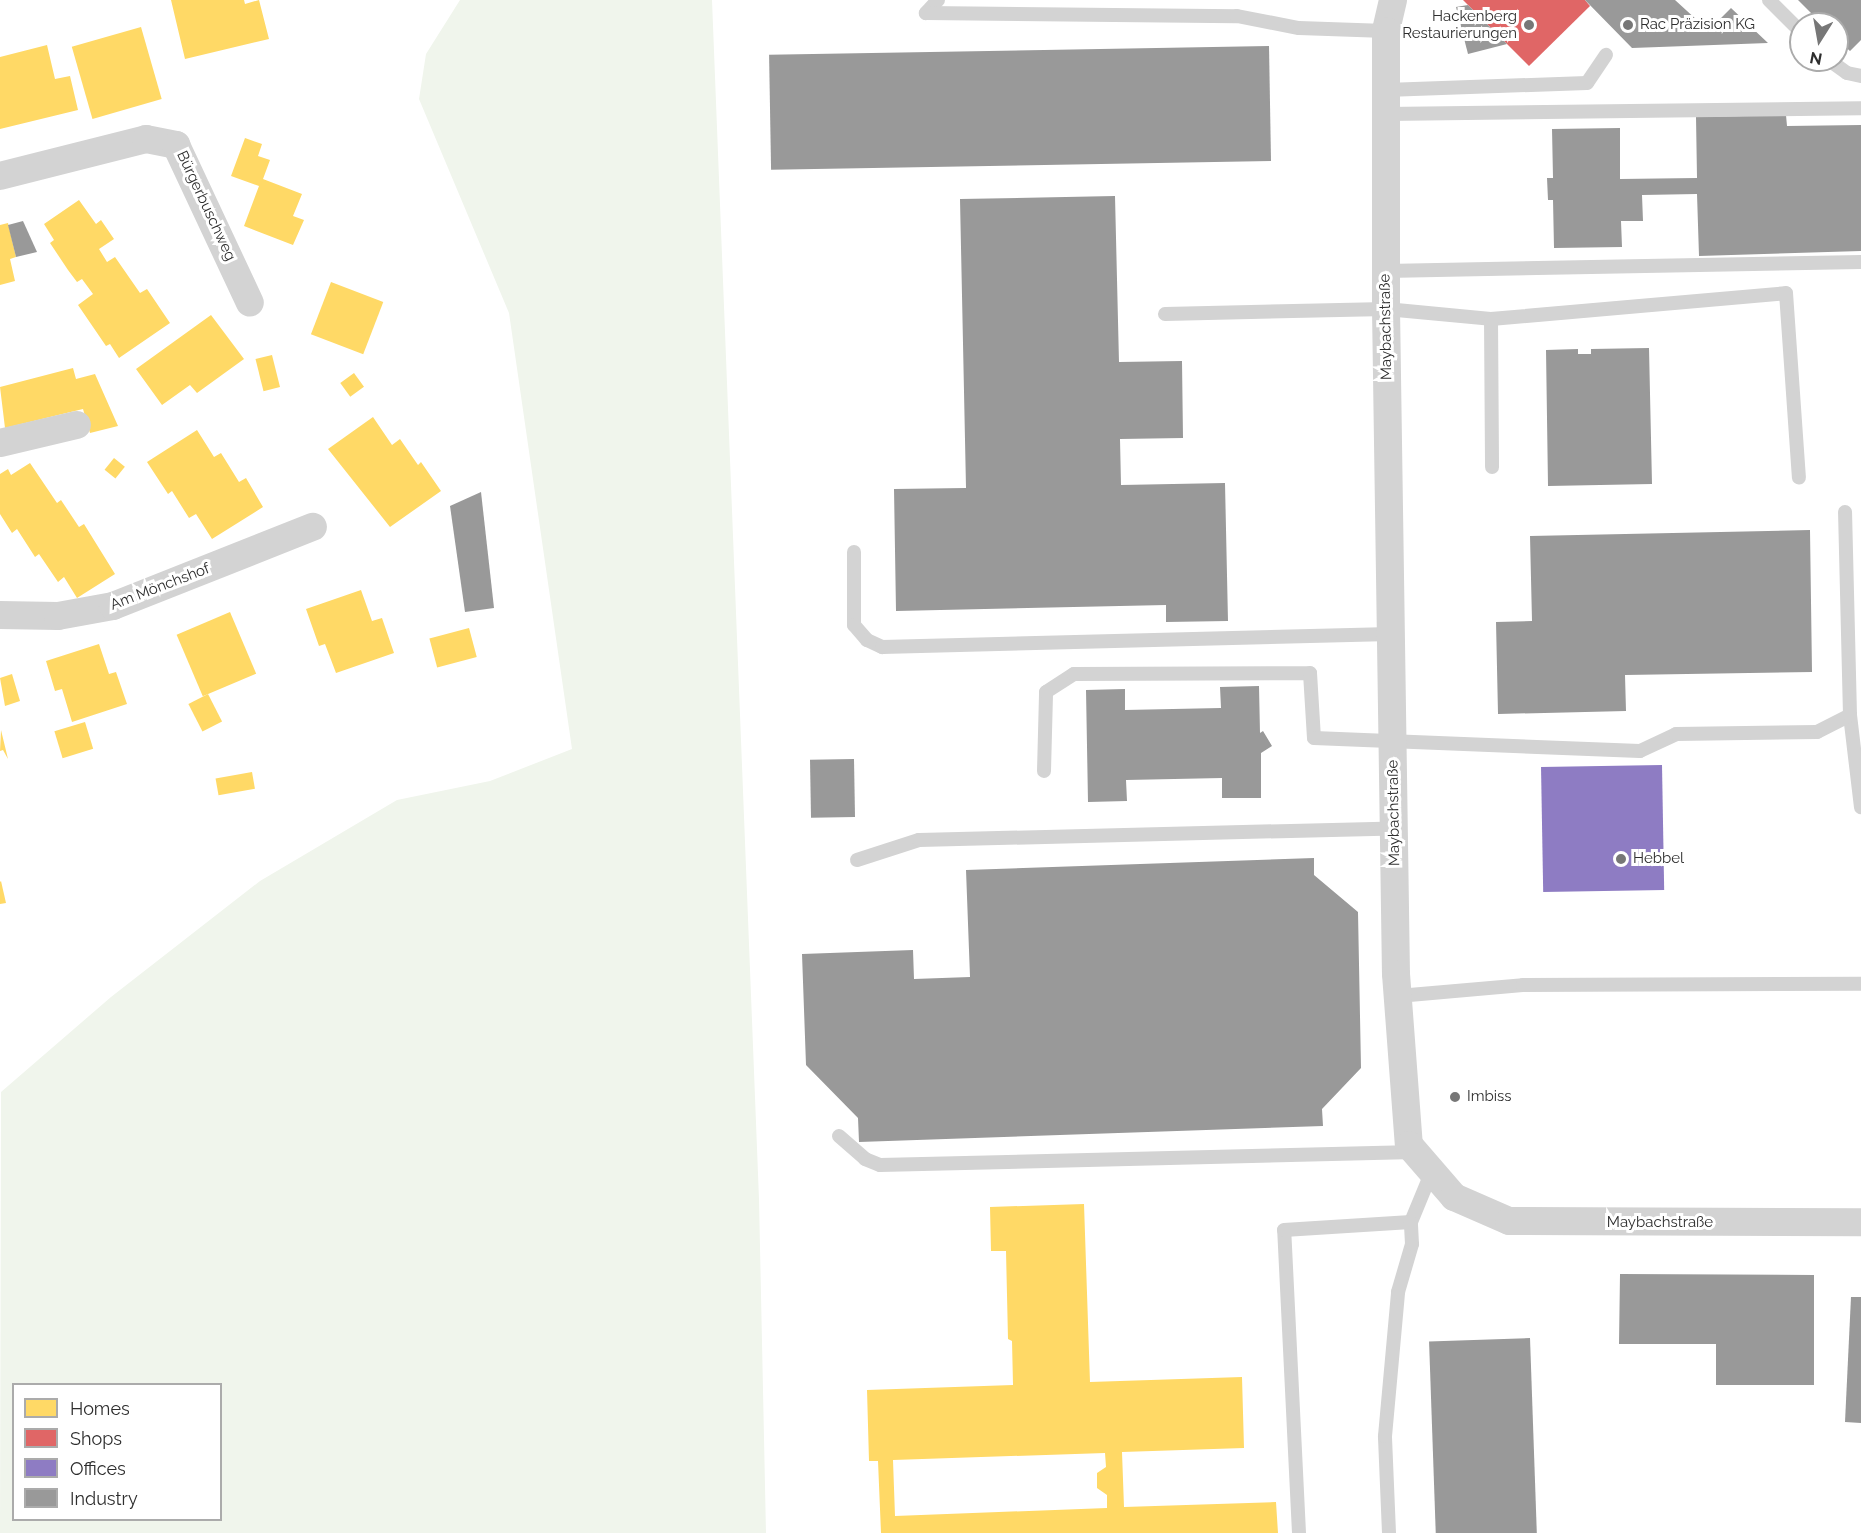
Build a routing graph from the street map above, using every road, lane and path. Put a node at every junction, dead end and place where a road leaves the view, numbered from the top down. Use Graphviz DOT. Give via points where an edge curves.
graph roads {
  1 [pos="938,0"];
  2 [pos="1393,0"];
  3 [pos="1768,0"];
  4 [pos="1789,20"];
  5 [pos="1386,31"];
  6 [pos="1606,56"];
  7 [pos="1846,72"];
  8 [pos="1861,76"];
  9 [pos="1386,102"];
  10 [pos="1861,108"];
  11 [pos="0,176"];
  12 [pos="1861,262"];
  13 [pos="1386,271"];
  14 [pos="250,303"];
  15 [pos="1386,309"];
  16 [pos="1165,314"];
  17 [pos="1491,319"];
  18 [pos="77,425"];
  19 [pos="0,443"];
  20 [pos="1492,467"];
  21 [pos="1799,478"];
  22 [pos="1845,512"];
  23 [pos="313,526"];
  24 [pos="855,552"];
  25 [pos="0,615"];
  26 [pos="1846,628"];
  27 [pos="1861,629"];
  28 [pos="1391,634"];
  29 [pos="1850,715"];
  30 [pos="1393,738"];
  31 [pos="1044,771"];
  32 [pos="1861,807"];
  33 [pos="1395,828"];
  34 [pos="857,860"];
  35 [pos="1861,984"];
  36 [pos="1398,996"];
  37 [pos="839,1136"];
  38 [pos="1423,1161"];
  39 [pos="1411,1222"];
  40 [pos="1861,1222"];
  41 [pos="1299,1533"];
  42 [pos="1389,1533"];
  1 -- 5 [label="lane" via="926,13 1237,16 1299,28"];
  2 -- 5 [label="street, Maybachstraße"];
  3 -- 4 [label="lane"];
  5 -- 9 [label="street, Maybachstraße"];
  6 -- 9 [label="lane" via="1587,83"];
  7 -- 8 [label="lane"];
  9 -- 10 [label="lane"];
  9 -- 13 [label="street, Maybachstraße"];
  11 -- 14 [label="street, Bürgerbuschweg" via="146,139 176,145"];
  12 -- 13 [label="lane"];
  13 -- 15 [label="street, Maybachstraße"];
  15 -- 16 [label="lane"];
  15 -- 17 [label="lane"];
  15 -- 28 [label="street, Maybachstraße"];
  17 -- 20 [label="lane"];
  17 -- 21 [label="lane" via="1786,293"];
  18 -- 19 [label="street"];
  22 -- 26 [label="lane"];
  23 -- 25 [label="street, Am Mönchshof" via="113,606 58,616"];
  24 -- 28 [label="lane" via="854,625 867,640 882,647"];
  26 -- 27 [label="lane"];
  26 -- 29 [label="lane"];
  28 -- 30 [label="street, Maybachstraße"];
  29 -- 30 [label="lane" via="1817,732 1676,734 1640,751"];
  29 -- 32 [label="lane"];
  30 -- 31 [label="lane" via="1314,738 1310,673 1074,674 1046,693"];
  30 -- 33 [label="street, Maybachstraße"];
  33 -- 34 [label="lane" via="919,840"];
  33 -- 36 [label="street, Maybachstraße"];
  35 -- 36 [label="lane" via="1523,985"];
  36 -- 38 [label="street, Maybachstraße" via="1409,1145"];
  37 -- 38 [label="lane" via="865,1159 880,1165"];
  38 -- 39 [label="lane"];
  38 -- 40 [label="street, Maybachstraße" via="1454,1197 1509,1221"];
  39 -- 41 [label="lane" via="1284,1230"];
  39 -- 42 [label="lane" via="1412,1244 1398,1292 1386,1436"];
}
